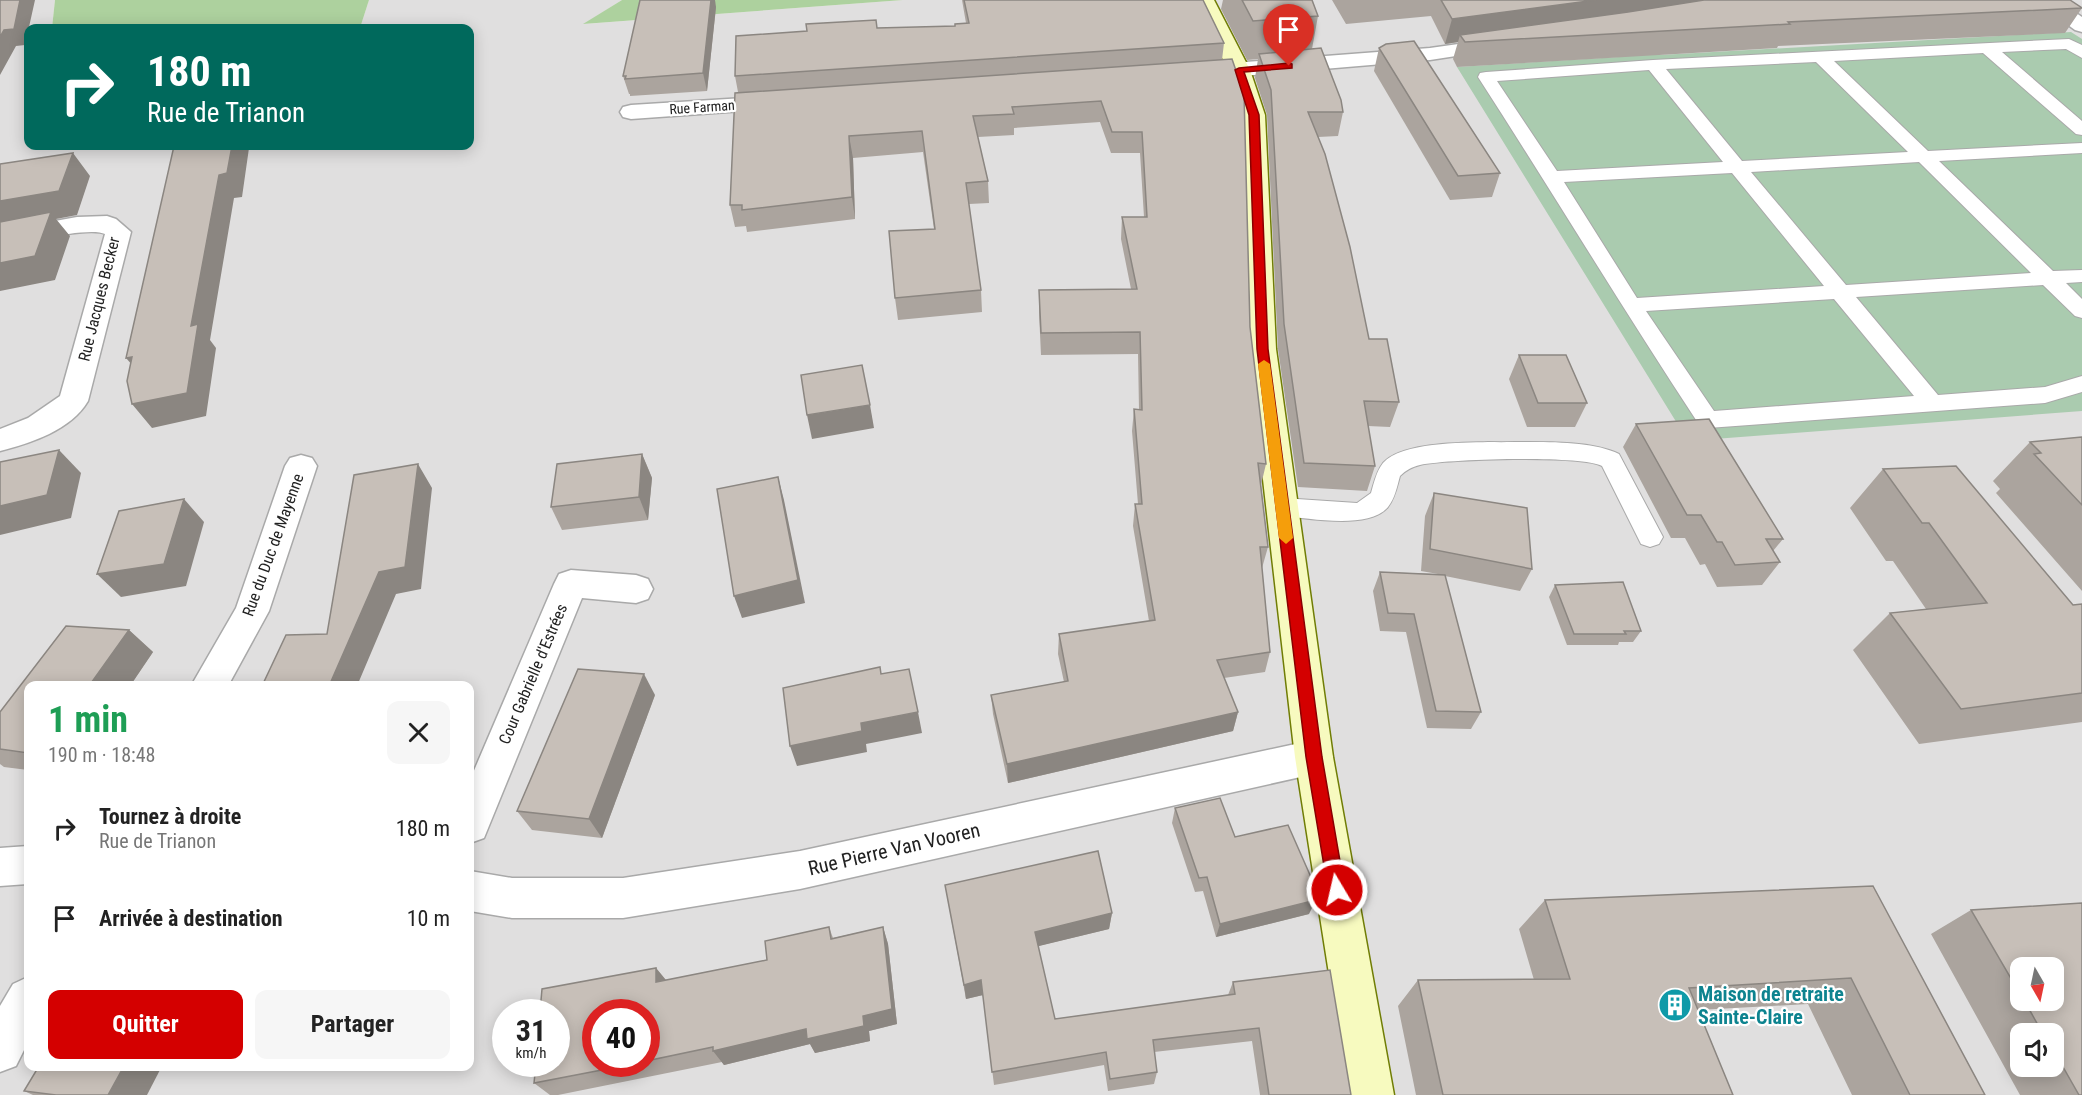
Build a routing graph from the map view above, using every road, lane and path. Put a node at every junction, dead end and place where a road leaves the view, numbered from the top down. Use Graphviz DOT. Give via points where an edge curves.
graph roads {
  1 [pos="1204,0"];
  2 [pos="2044,0"];
  3 [pos="2082,26"];
  4 [pos="1524,41"];
  5 [pos="1987,48"];
  6 [pos="2082,53"];
  7 [pos="1821,57"];
  8 [pos="1653,65"];
  9 [pos="1239,70"];
  10 [pos="1182,74"];
  11 [pos="797,101"];
  12 [pos="631,112"];
  13 [pos="2082,130"];
  14 [pos="2082,148"];
  15 [pos="1923,157"];
  16 [pos="1738,168"];
  17 [pos="1552,177"];
  18 [pos="0,239"];
  19 [pos="2082,276"];
  20 [pos="2049,279"];
  21 [pos="1841,293"];
  22 [pos="1631,305"];
  23 [pos="2082,311"];
  24 [pos="2082,384"];
  25 [pos="1932,403"];
  26 [pos="0,440"];
  27 [pos="301,466"];
  28 [pos="1282,507"];
  29 [pos="1650,537"];
  30 [pos="636,589"];
  31 [pos="212,681"];
  32 [pos="1314,757"];
  33 [pos="474,815"];
  34 [pos="24,865"];
  35 [pos="0,867"];
  36 [pos="474,892"];
  37 [pos="24,1006"];
  38 [pos="0,1050"];
  39 [pos="1371,1095"];
  1 -- 9 [label="street"];
  2 -- 3 [label="street"];
  4 -- 9 [label="street" via="1430,54"];
  5 -- 6 [label="lane" via="2069,44"];
  5 -- 7 [label="lane"];
  5 -- 13 [label="lane"];
  7 -- 8 [label="lane"];
  7 -- 15 [label="lane"];
  8 -- 16 [label="lane"];
  8 -- 17 [label="lane" via="1486,77"];
  9 -- 10 [label="street"];
  9 -- 28 [label="street" via="1254,115 1262,349"];
  11 -- 12 [label="street, Rue Farman"];
  14 -- 15 [label="lane"];
  15 -- 16 [label="lane"];
  15 -- 20 [label="lane"];
  16 -- 17 [label="lane"];
  16 -- 21 [label="lane"];
  17 -- 22 [label="lane"];
  18 -- 26 [label="street, Rue Jacques Becker" via="77,225 107,224 118,232 73,401 53,419 19,436"];
  19 -- 20 [label="lane"];
  20 -- 21 [label="lane"];
  20 -- 23 [label="lane"];
  21 -- 22 [label="lane"];
  21 -- 25 [label="lane"];
  22 -- 25 [label="lane" via="1708,420"];
  24 -- 25 [label="lane" via="2045,395"];
  27 -- 31 [label="street, Rue du Duc de Mayenne" via="252,611"];
  28 -- 29 [label="lane" via="1369,510 1385,492 1388,475 1396,465 1445,453 1584,453 1611,460"];
  28 -- 32 [label="street"];
  30 -- 33 [label="street, Cour Gabrielle d'Estrées" via="571,584"];
  32 -- 36 [label="street, Rue Pierre Van Vooren" via="800,870 623,898 512,898"];
  32 -- 39 [label="street"];
  34 -- 35 [label="street"];
  37 -- 38 [label="street"];
}
